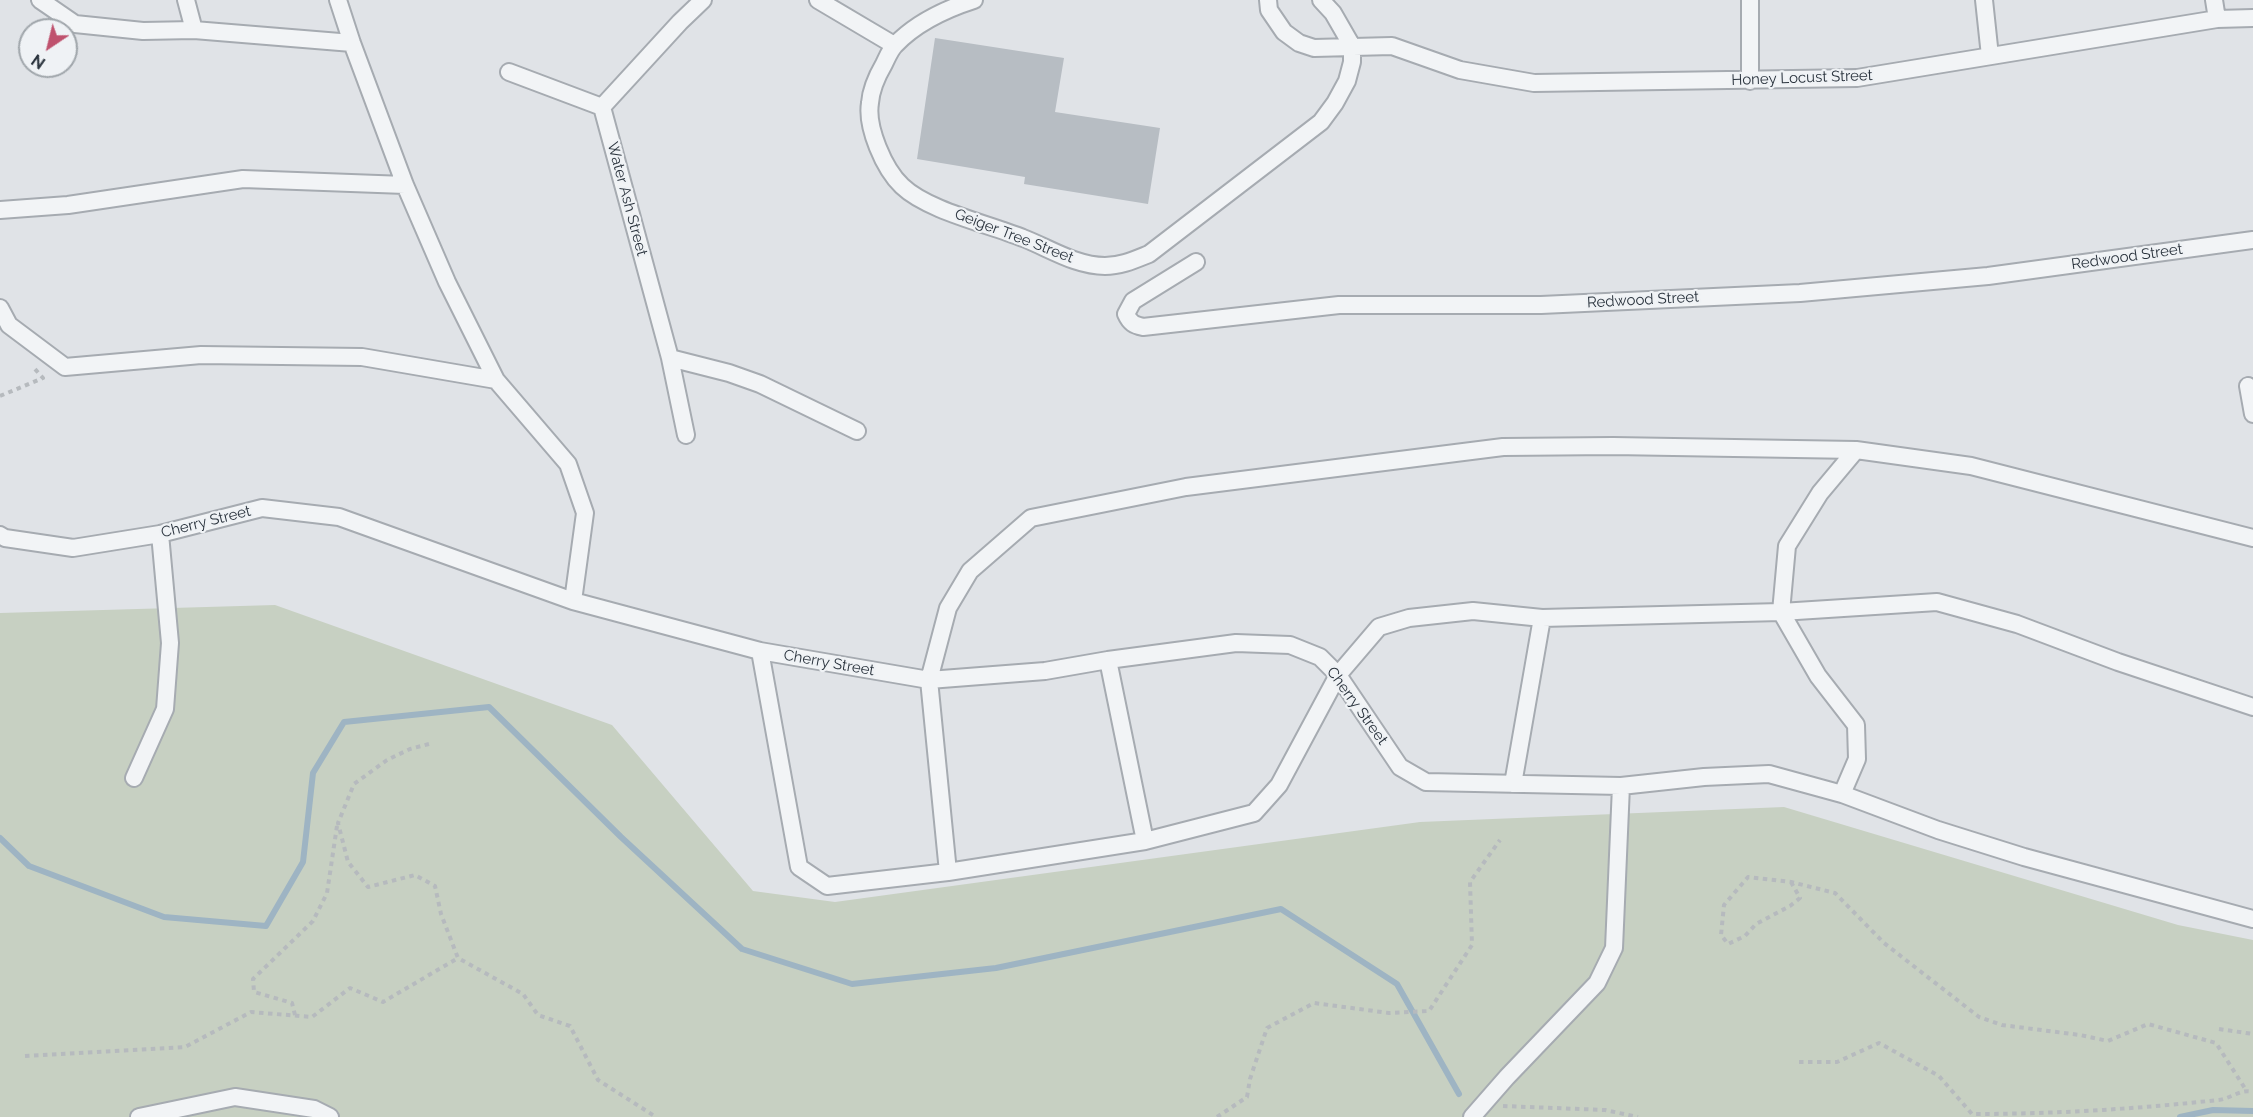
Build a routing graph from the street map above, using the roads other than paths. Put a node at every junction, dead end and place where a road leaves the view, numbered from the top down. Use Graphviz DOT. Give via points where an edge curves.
graph roads {
  1 [pos="39,0"];
  2 [pos="186,0"];
  3 [pos="338,0"];
  4 [pos="704,0"];
  5 [pos="818,0"];
  6 [pos="974,0"];
  7 [pos="1268,0"];
  8 [pos="1321,0"];
  9 [pos="1750,0"];
  10 [pos="1984,0"];
  11 [pos="2214,0"];
  12 [pos="2253,18"];
  13 [pos="2217,19"];
  14 [pos="194,30"];
  15 [pos="352,43"];
  16 [pos="894,45"];
  17 [pos="1352,46"];
  18 [pos="1990,56"];
  19 [pos="509,72"];
  20 [pos="1750,81"];
  21 [pos="602,107"];
  22 [pos="405,185"];
  23 [pos="0,210"];
  24 [pos="2253,240"];
  25 [pos="1196,262"];
  26 [pos="0,308"];
  27 [pos="670,358"];
  28 [pos="496,380"];
  29 [pos="2248,386"];
  30 [pos="2253,414"];
  31 [pos="857,431"];
  32 [pos="686,435"];
  33 [pos="1856,450"];
  34 [pos="160,534"];
  35 [pos="0,535"];
  36 [pos="2253,538"];
  37 [pos="573,600"];
  38 [pos="1780,612"];
  39 [pos="1542,618"];
  40 [pos="760,651"];
  41 [pos="1108,660"];
  42 [pos="1338,675"];
  43 [pos="929,680"];
  44 [pos="2253,707"];
  45 [pos="134,778"];
  46 [pos="1513,784"];
  47 [pos="1621,786"];
  48 [pos="1842,794"];
  49 [pos="1144,841"];
  50 [pos="948,872"];
  51 [pos="2253,919"];
  52 [pos="139,1117"];
  53 [pos="330,1117"];
  54 [pos="1472,1117"];
  1 -- 14 [label="street" via="75,24 143,32"];
  2 -- 14 [label="street"];
  3 -- 15 [label="street"];
  4 -- 21 [label="street"];
  5 -- 16 [label="street"];
  6 -- 16 [label="street, Geiger Tree Street" via="926,21"];
  7 -- 17 [label="street, Honey Locust Street" via="1269,10 1284,32 1299,43 1323,49"];
  8 -- 17 [label="street"];
  9 -- 20 [label="street"];
  10 -- 18 [label="street"];
  11 -- 13 [label="street"];
  12 -- 13 [label="street, Honey Locust Street"];
  13 -- 18 [label="street, Honey Locust Street"];
  14 -- 15 [label="street"];
  15 -- 22 [label="street"];
  16 -- 17 [label="street, Geiger Tree Street" via="876,79 869,104 873,137 902,186 927,203 1077,261 1104,266 1127,263 1149,254 1321,122 1347,81"];
  17 -- 20 [label="street, Honey Locust Street" via="1392,46 1460,70 1534,83"];
  18 -- 20 [label="street, Honey Locust Street" via="1857,78"];
  19 -- 21 [label="street"];
  21 -- 27 [label="street, Water Ash Street"];
  22 -- 23 [label="street" via="243,179 68,205"];
  22 -- 28 [label="street"];
  24 -- 25 [label="street, Redwood Street" via="1988,276 1800,293 1541,305 1339,304 1143,327 1129,321 1126,314 1133,301"];
  26 -- 28 [label="street" via="9,325 65,367 201,356 362,357"];
  27 -- 31 [label="street" via="760,384"];
  27 -- 32 [label="street, Water Ash Street"];
  28 -- 37 [label="street" via="568,464 585,513"];
  29 -- 30 [label="street"];
  33 -- 36 [label="street" via="1971,466"];
  33 -- 38 [label="street" via="1820,493 1787,546"];
  33 -- 43 [label="street" via="1503,447 1186,487 1031,518 970,571 948,608"];
  34 -- 35 [label="street, Cherry Street" via="73,548"];
  34 -- 37 [label="street, Cherry Street" via="262,508 339,517"];
  34 -- 45 [label="street" via="170,643 165,709"];
  37 -- 40 [label="street, Cherry Street"];
  38 -- 39 [label="street"];
  38 -- 44 [label="street" via="1937,602 2017,624"];
  38 -- 48 [label="street" via="1818,676 1856,725 1857,759"];
  39 -- 42 [label="street" via="1473,611 1409,618 1380,627"];
  39 -- 46 [label="street"];
  40 -- 43 [label="street, Cherry Street"];
  40 -- 50 [label="street" via="799,867 827,885"];
  41 -- 42 [label="street, Cherry Street" via="1236,643 1290,645 1320,657"];
  41 -- 43 [label="street, Cherry Street" via="1045,671"];
  41 -- 49 [label="street"];
  42 -- 46 [label="street, Cherry Street" via="1400,767 1426,782"];
  42 -- 49 [label="street" via="1278,785 1254,813"];
  43 -- 50 [label="street"];
  46 -- 47 [label="street, Cherry Street"];
  47 -- 48 [label="street, Cherry Street" via="1768,774"];
  47 -- 54 [label="street" via="1614,948 1597,983"];
  48 -- 51 [label="street, Cherry Street" via="2024,857"];
  49 -- 50 [label="street"];
  52 -- 53 [label="street" via="235,1097 314,1109"];
}
